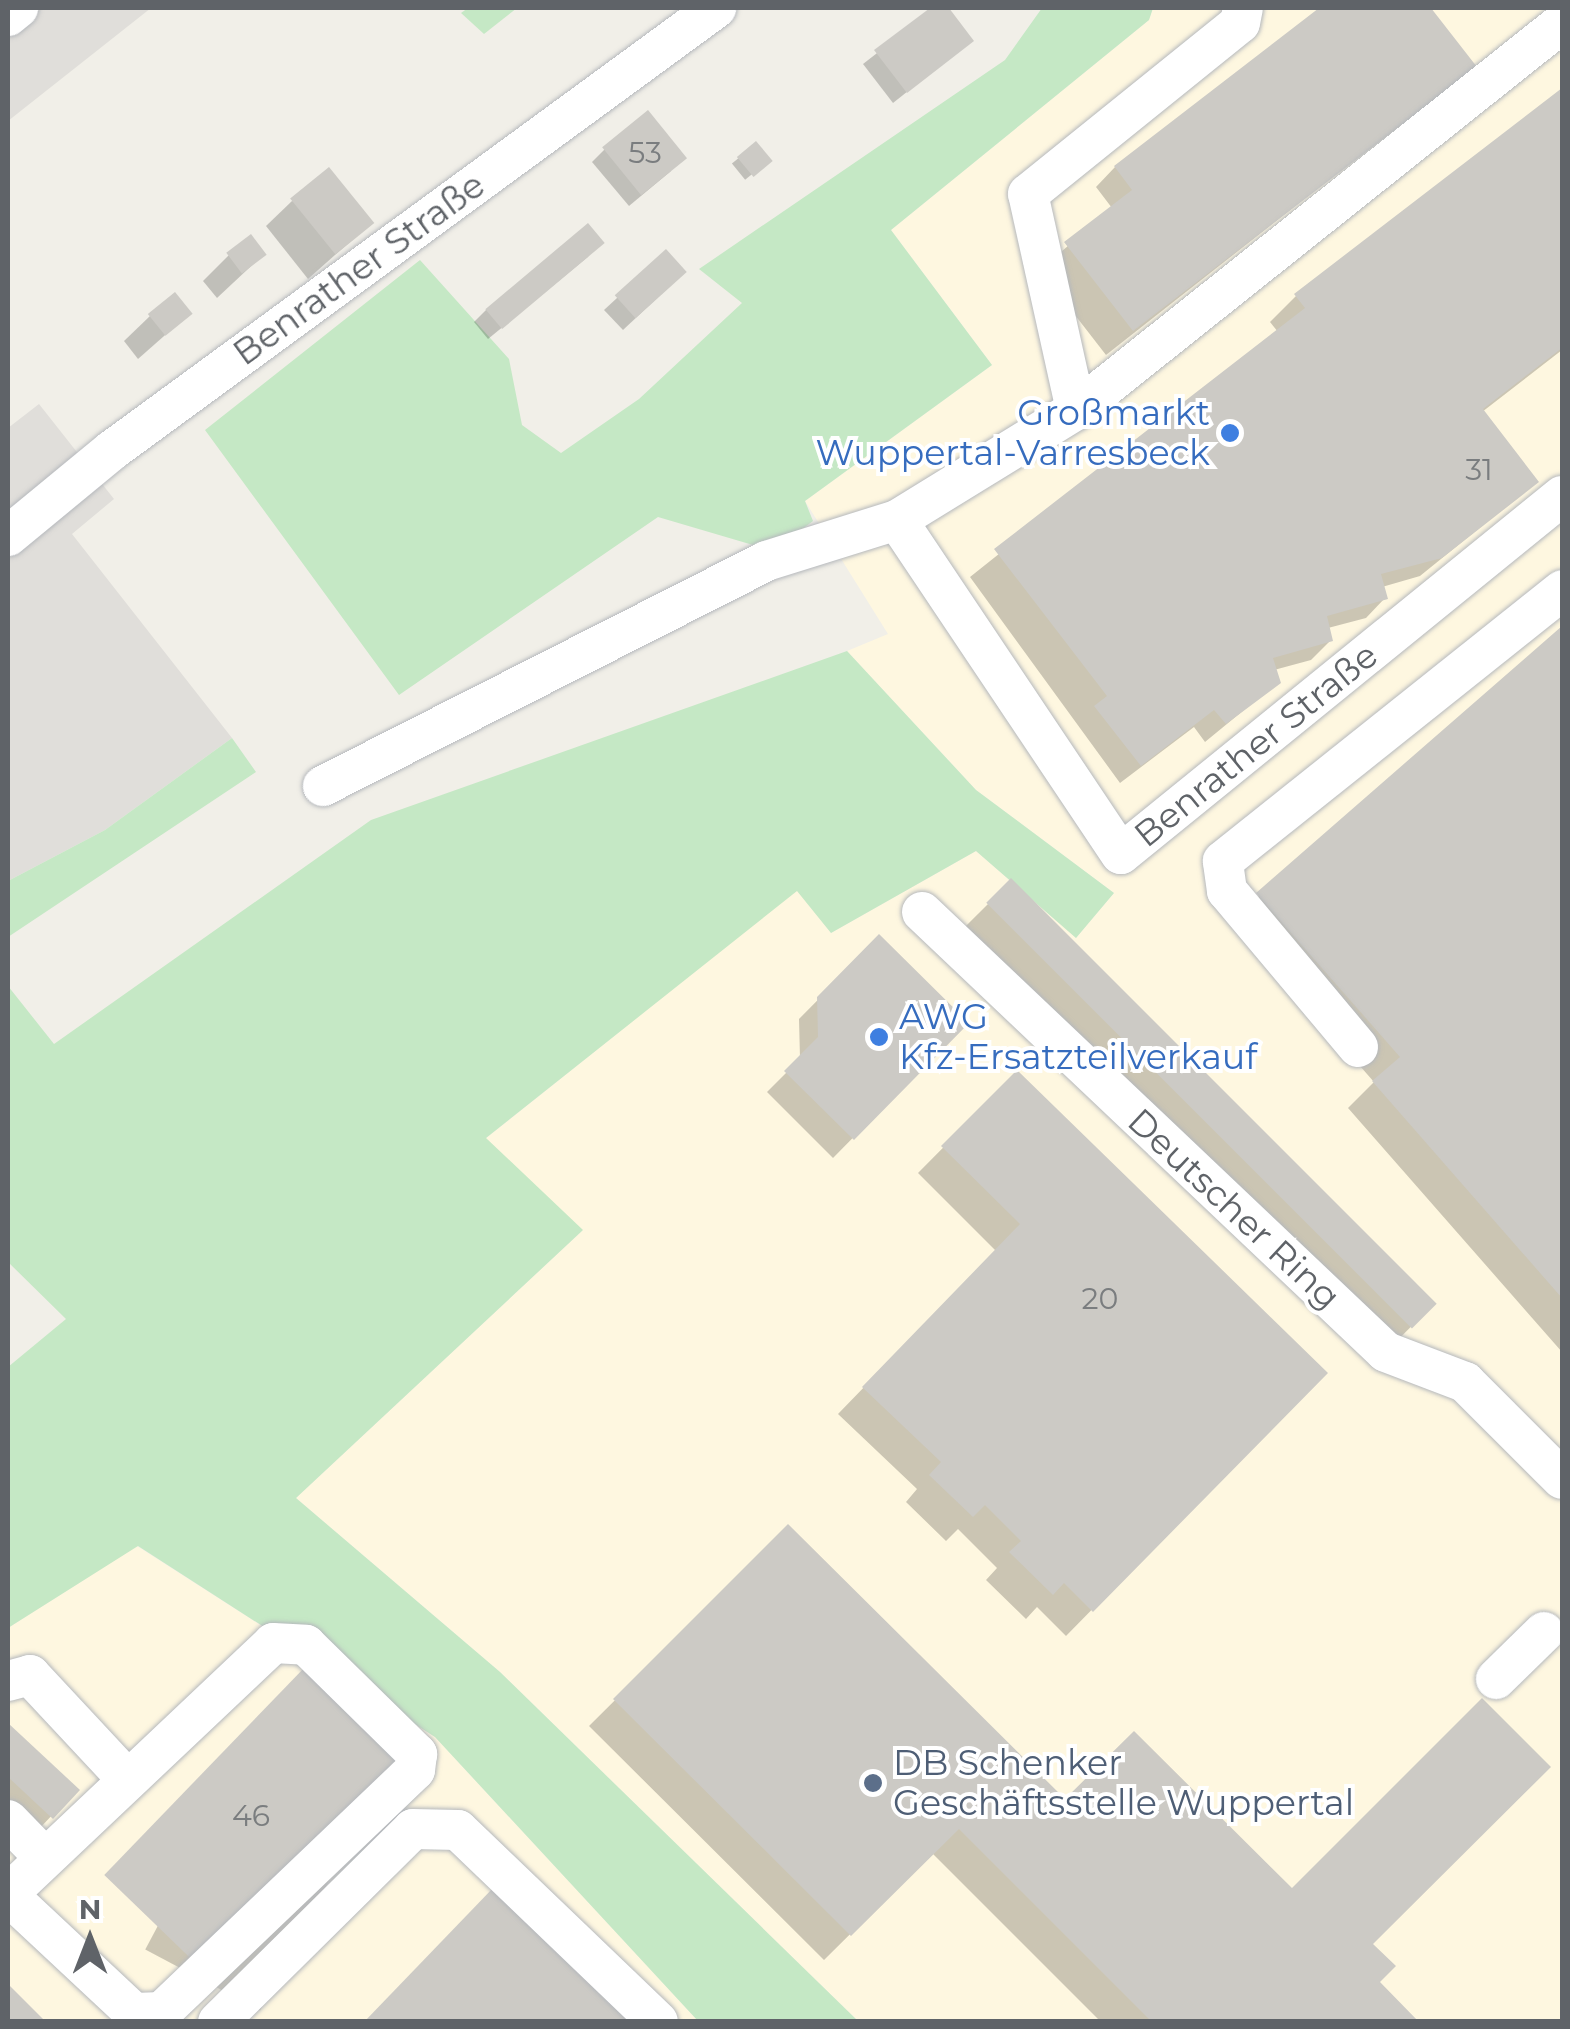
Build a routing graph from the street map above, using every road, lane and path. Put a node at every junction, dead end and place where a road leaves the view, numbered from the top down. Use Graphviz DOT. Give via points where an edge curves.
graph roads {
  1 [pos="18,8"];
  2 [pos="716,8"];
  3 [pos="1244,8"];
  4 [pos="8,16"];
  5 [pos="1562,23"];
  6 [pos="1076,410"];
  7 [pos="1562,496"];
  8 [pos="897,520"];
  9 [pos="8,536"];
  10 [pos="1562,590"];
  11 [pos="322,786"];
  12 [pos="922,912"];
  13 [pos="1358,1047"];
  14 [pos="1562,1479"];
  15 [pos="1544,1632"];
  16 [pos="19,1678"];
  17 [pos="1496,1678"];
  18 [pos="126,1778"];
  19 [pos="8,1820"];
  20 [pos="44,1857"];
  21 [pos="8,1894"];
  22 [pos="218,2022"];
  23 [pos="658,2022"];
  1 -- 4 [label="street"];
  2 -- 9 [label="street, Benrather Straße" via="96,464"];
  3 -- 6 [label="street" via="1240,23 1028,194"];
  5 -- 6 [label="street"];
  6 -- 8 [label="street"];
  7 -- 8 [label="street, Benrather Straße" via="1121,854"];
  8 -- 11 [label="street" via="766,560"];
  10 -- 13 [label="street" via="1223,860 1227,892"];
  12 -- 14 [label="street, Deutscher Ring" via="1386,1352 1464,1382"];
  15 -- 17 [label="street"];
  16 -- 18 [label="street"];
  18 -- 20 [label="street"];
  18 -- 21 [label="street" via="272,1643 306,1645 417,1754 414,1770 162,2012 134,2013"];
  19 -- 20 [label="street"];
  20 -- 21 [label="street"];
  22 -- 23 [label="street" via="412,1829 458,1830"];
}
